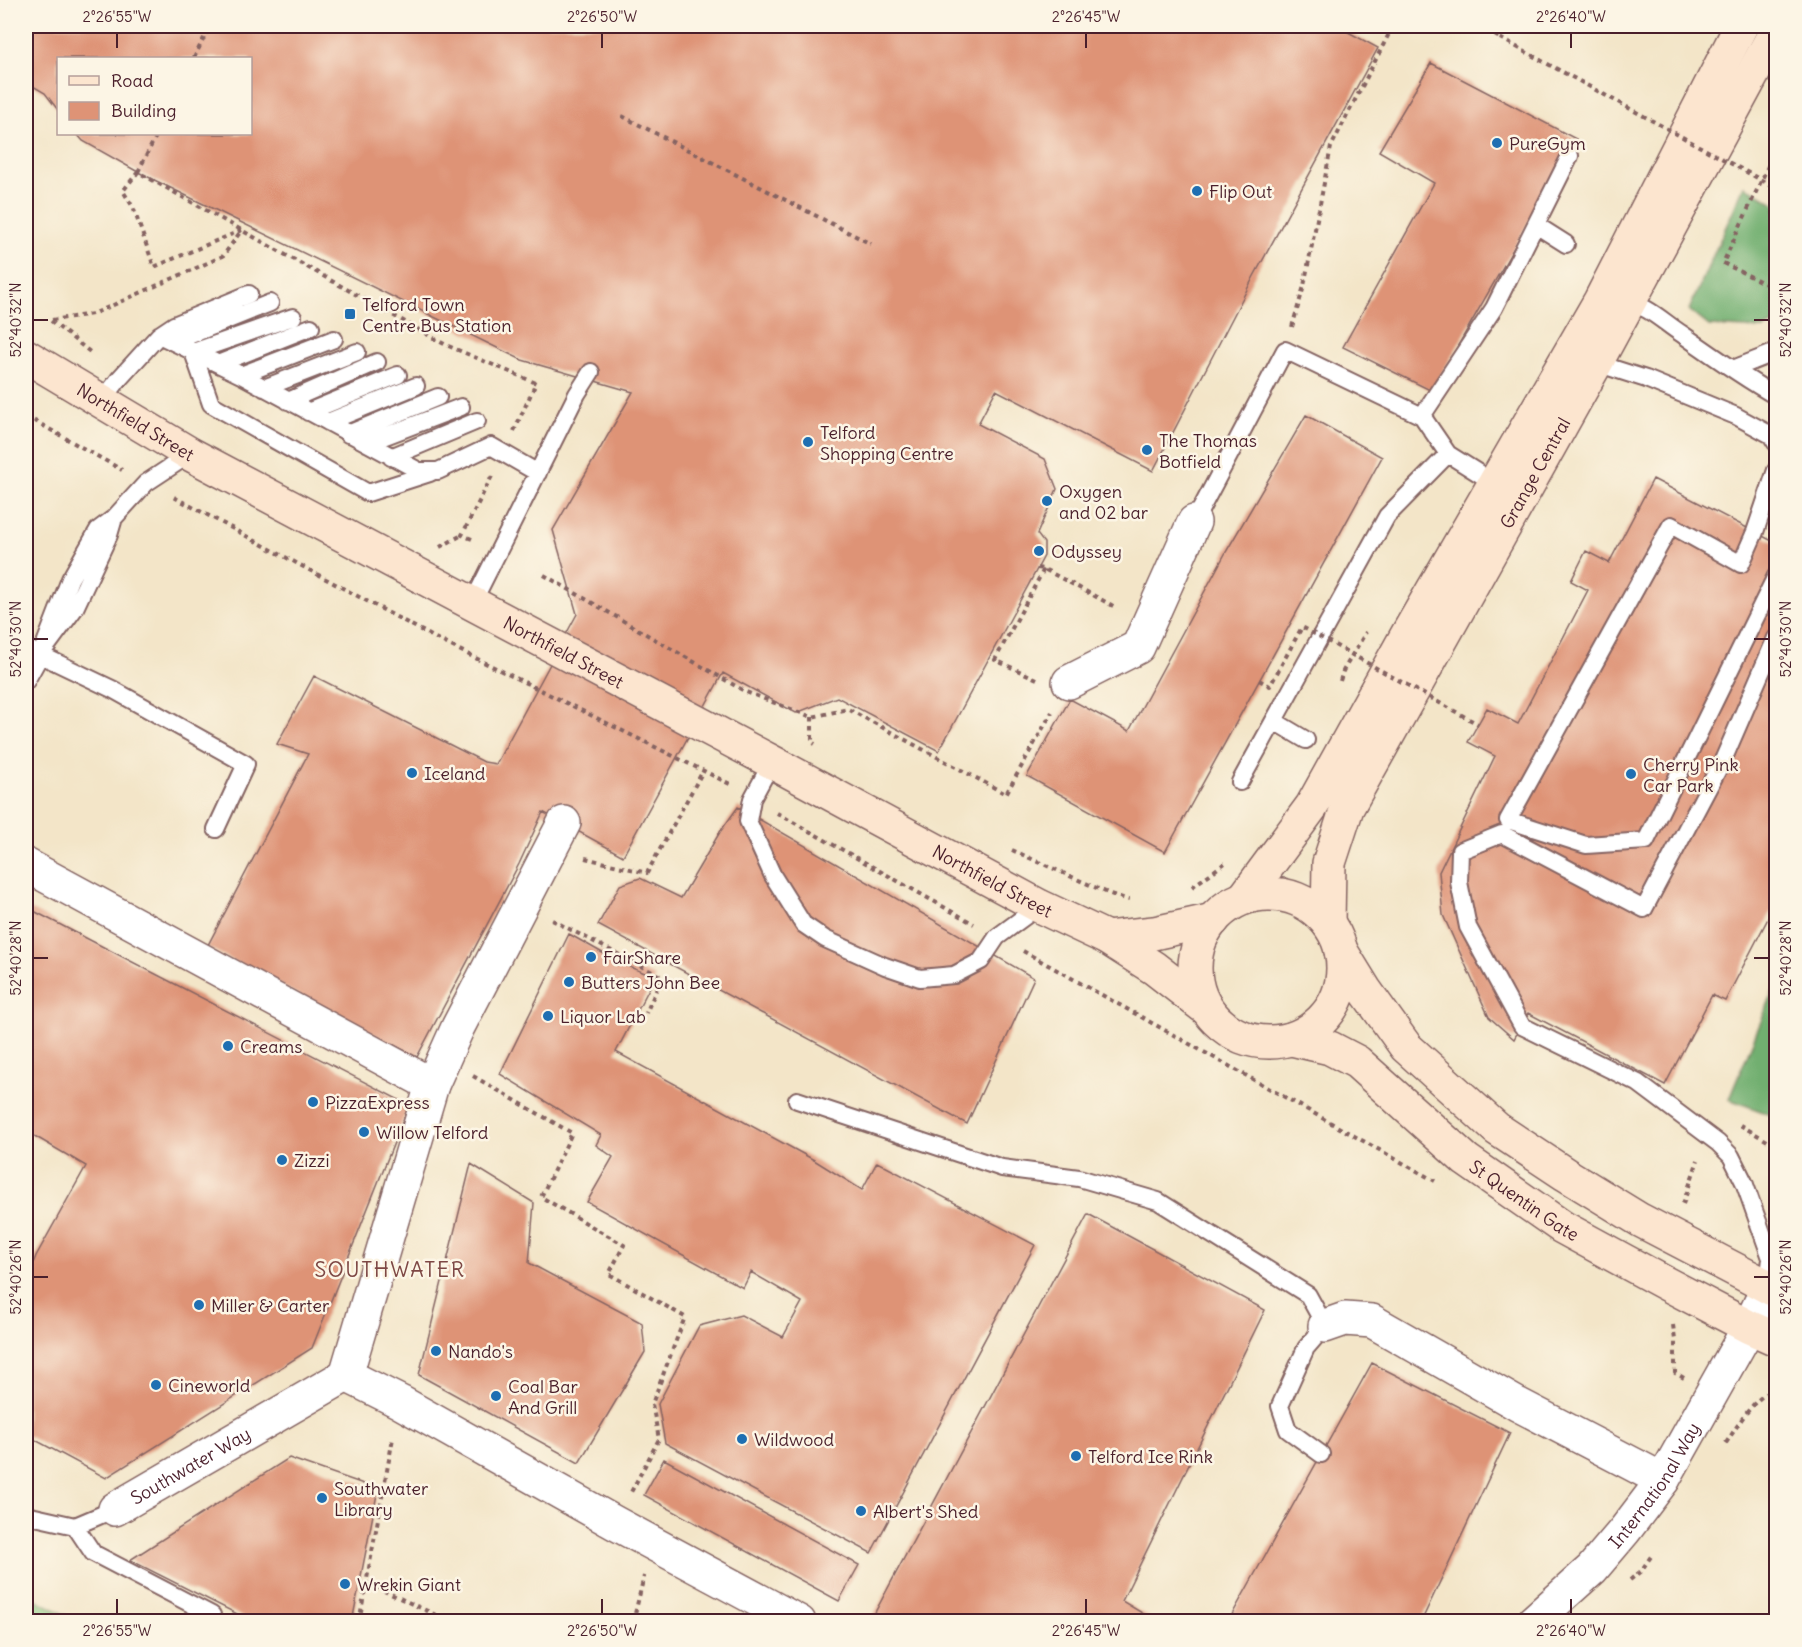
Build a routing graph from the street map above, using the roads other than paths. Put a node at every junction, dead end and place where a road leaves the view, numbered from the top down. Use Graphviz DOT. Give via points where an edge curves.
graph roads {
  1 [pos="1741,26"];
  2 [pos="1776,31"];
  3 [pos="1570,156"];
  4 [pos="1536,225"];
  5 [pos="1566,244"];
  6 [pos="249,294"];
  7 [pos="1615,302"];
  8 [pos="270,303"];
  9 [pos="293,317"];
  10 [pos="311,327"];
  11 [pos="1584,329"];
  12 [pos="166,339"];
  13 [pos="334,339"];
  14 [pos="193,352"];
  15 [pos="357,352"];
  16 [pos="1776,352"];
  17 [pos="26,356"];
  18 [pos="377,362"];
  19 [pos="1596,363"];
  20 [pos="218,364"];
  21 [pos="1733,369"];
  22 [pos="591,372"];
  23 [pos="241,375"];
  24 [pos="398,375"];
  25 [pos="416,386"];
  26 [pos="264,388"];
  27 [pos="1776,396"];
  28 [pos="438,397"];
  29 [pos="102,401"];
  30 [pos="288,401"];
  31 [pos="461,407"];
  32 [pos="308,412"];
  33 [pos="1422,416"];
  34 [pos="477,421"];
  35 [pos="328,422"];
  36 [pos="348,434"];
  37 [pos="1776,442"];
  38 [pos="366,443"];
  39 [pos="190,454"];
  40 [pos="1448,454"];
  41 [pos="391,457"];
  42 [pos="1776,470"];
  43 [pos="438,471"];
  44 [pos="537,473"];
  45 [pos="1508,490"];
  46 [pos="1194,522"];
  47 [pos="1776,576"];
  48 [pos="472,604"];
  49 [pos="1776,638"];
  50 [pos="33,651"];
  51 [pos="26,681"];
  52 [pos="1066,686"];
  53 [pos="1274,721"];
  54 [pos="1306,740"];
  55 [pos="772,762"];
  56 [pos="1240,782"];
  57 [pos="216,829"];
  58 [pos="558,836"];
  59 [pos="26,865"];
  60 [pos="1244,898"];
  61 [pos="1039,906"];
  62 [pos="1213,920"];
  63 [pos="1334,937"];
  64 [pos="1107,938"];
  65 [pos="1203,1006"];
  66 [pos="1291,1039"];
  67 [pos="438,1072"];
  68 [pos="797,1100"];
  69 [pos="1772,1289"];
  70 [pos="1325,1326"];
  71 [pos="1763,1333"];
  72 [pos="346,1375"];
  73 [pos="1321,1454"];
  74 [pos="1662,1480"];
  75 [pos="115,1509"];
  76 [pos="26,1515"];
  77 [pos="75,1526"];
  78 [pos="212,1614"];
  79 [pos="799,1622"];
  80 [pos="1533,1622"];
  1 -- 7 [label="street, Grange Central"];
  2 -- 7 [label="street, Grange Central"];
  3 -- 4 [label="lane"];
  4 -- 5 [label="lane"];
  4 -- 33 [label="lane" via="1494,308"];
  6 -- 12 [label="lane" via="174,325"];
  7 -- 11 [label="street, Grange Central"];
  7 -- 19 [label="street, Grange Central"];
  7 -- 21 [label="lane" via="1652,311"];
  8 -- 12 [label="lane"];
  9 -- 14 [label="lane"];
  10 -- 20 [label="lane"];
  11 -- 19 [label="lane"];
  11 -- 45 [label="street, Grange Central"];
  12 -- 14 [label="lane"];
  12 -- 29 [label="lane" via="119,379"];
  13 -- 23 [label="lane"];
  14 -- 20 [label="lane"];
  14 -- 43 [label="lane" via="211,404 368,493"];
  15 -- 26 [label="lane"];
  16 -- 21 [label="lane"];
  17 -- 29 [label="street, Northfield Street"];
  18 -- 30 [label="lane"];
  19 -- 37 [label="lane" via="1737,416 1771,435"];
  19 -- 45 [label="street, Grange Central"];
  20 -- 23 [label="lane"];
  21 -- 27 [label="lane"];
  22 -- 44 [label="lane"];
  23 -- 26 [label="lane"];
  24 -- 32 [label="lane"];
  25 -- 35 [label="lane"];
  26 -- 30 [label="lane"];
  28 -- 36 [label="lane"];
  29 -- 39 [label="street, Northfield Street"];
  30 -- 32 [label="lane"];
  31 -- 38 [label="lane"];
  32 -- 35 [label="lane"];
  33 -- 40 [label="lane"];
  33 -- 46 [label="lane" via="1285,350"];
  34 -- 41 [label="lane"];
  35 -- 36 [label="lane"];
  36 -- 38 [label="lane"];
  38 -- 41 [label="lane"];
  39 -- 48 [label="street, Northfield Street"];
  39 -- 50 [label="lane" via="146,483 98,530"];
  40 -- 45 [label="lane"];
  40 -- 53 [label="lane" via="1387,516"];
  41 -- 43 [label="lane" via="419,471"];
  42 -- 47 [label="lane" via="1741,564 1671,525 1508,820 1586,845 1646,841"];
  43 -- 44 [label="lane" via="491,446"];
  44 -- 48 [label="lane"];
  45 -- 60 [label="street, Grange Central" via="1312,806"];
  45 -- 63 [label="street, Grange Central" via="1347,808 1329,863"];
  46 -- 52 [label="street" via="1138,647"];
  48 -- 55 [label="street, Northfield Street"];
  49 -- 69 [label="lane" via="1724,758 1644,909 1502,834 1460,851 1459,882 1468,927 1522,1026 1638,1083 1731,1156 1771,1258"];
  50 -- 51 [label="lane"];
  50 -- 57 [label="lane" via="112,688 246,764"];
  53 -- 54 [label="lane"];
  53 -- 56 [label="lane"];
  55 -- 61 [label="street, Northfield Street"];
  55 -- 61 [label="lane" via="752,799 748,821 773,876 803,924 825,939 920,978 954,975 981,961 997,936"];
  58 -- 67 [label="street"];
  59 -- 67 [label="street"];
  60 -- 62 [label="street" via="1230,904"];
  60 -- 63 [label="street" via="1289,896 1310,907"];
  61 -- 64 [label="street, Northfield Street"];
  62 -- 64 [label="street"];
  62 -- 65 [label="street" via="1199,943 1195,959"];
  63 -- 66 [label="street" via="1343,969 1333,1005 1308,1031"];
  63 -- 69 [label="street" via="1365,990 1406,1047 1497,1129 1640,1220"];
  64 -- 65 [label="street, Northfield Street"];
  65 -- 66 [label="street" via="1221,1025 1242,1038 1267,1042"];
  66 -- 71 [label="street, St Quentin Gate" via="1330,1048 1357,1062 1466,1160 1562,1227"];
  67 -- 72 [label="street"];
  68 -- 70 [label="lane" via="1002,1168 1079,1178 1158,1201 1308,1295"];
  69 -- 71 [label="street, International Way"];
  70 -- 73 [label="lane" via="1306,1348 1280,1406 1288,1430"];
  70 -- 74 [label="street" via="1345,1319 1372,1321 1517,1404"];
  71 -- 74 [label="street, International Way"];
  72 -- 75 [label="street, Southwater Way"];
  72 -- 79 [label="street"];
  74 -- 80 [label="street, International Way" via="1592,1569"];
  75 -- 77 [label="lane, Southwater Way"];
  76 -- 77 [label="lane"];
  77 -- 78 [label="lane" via="93,1553"];
}
